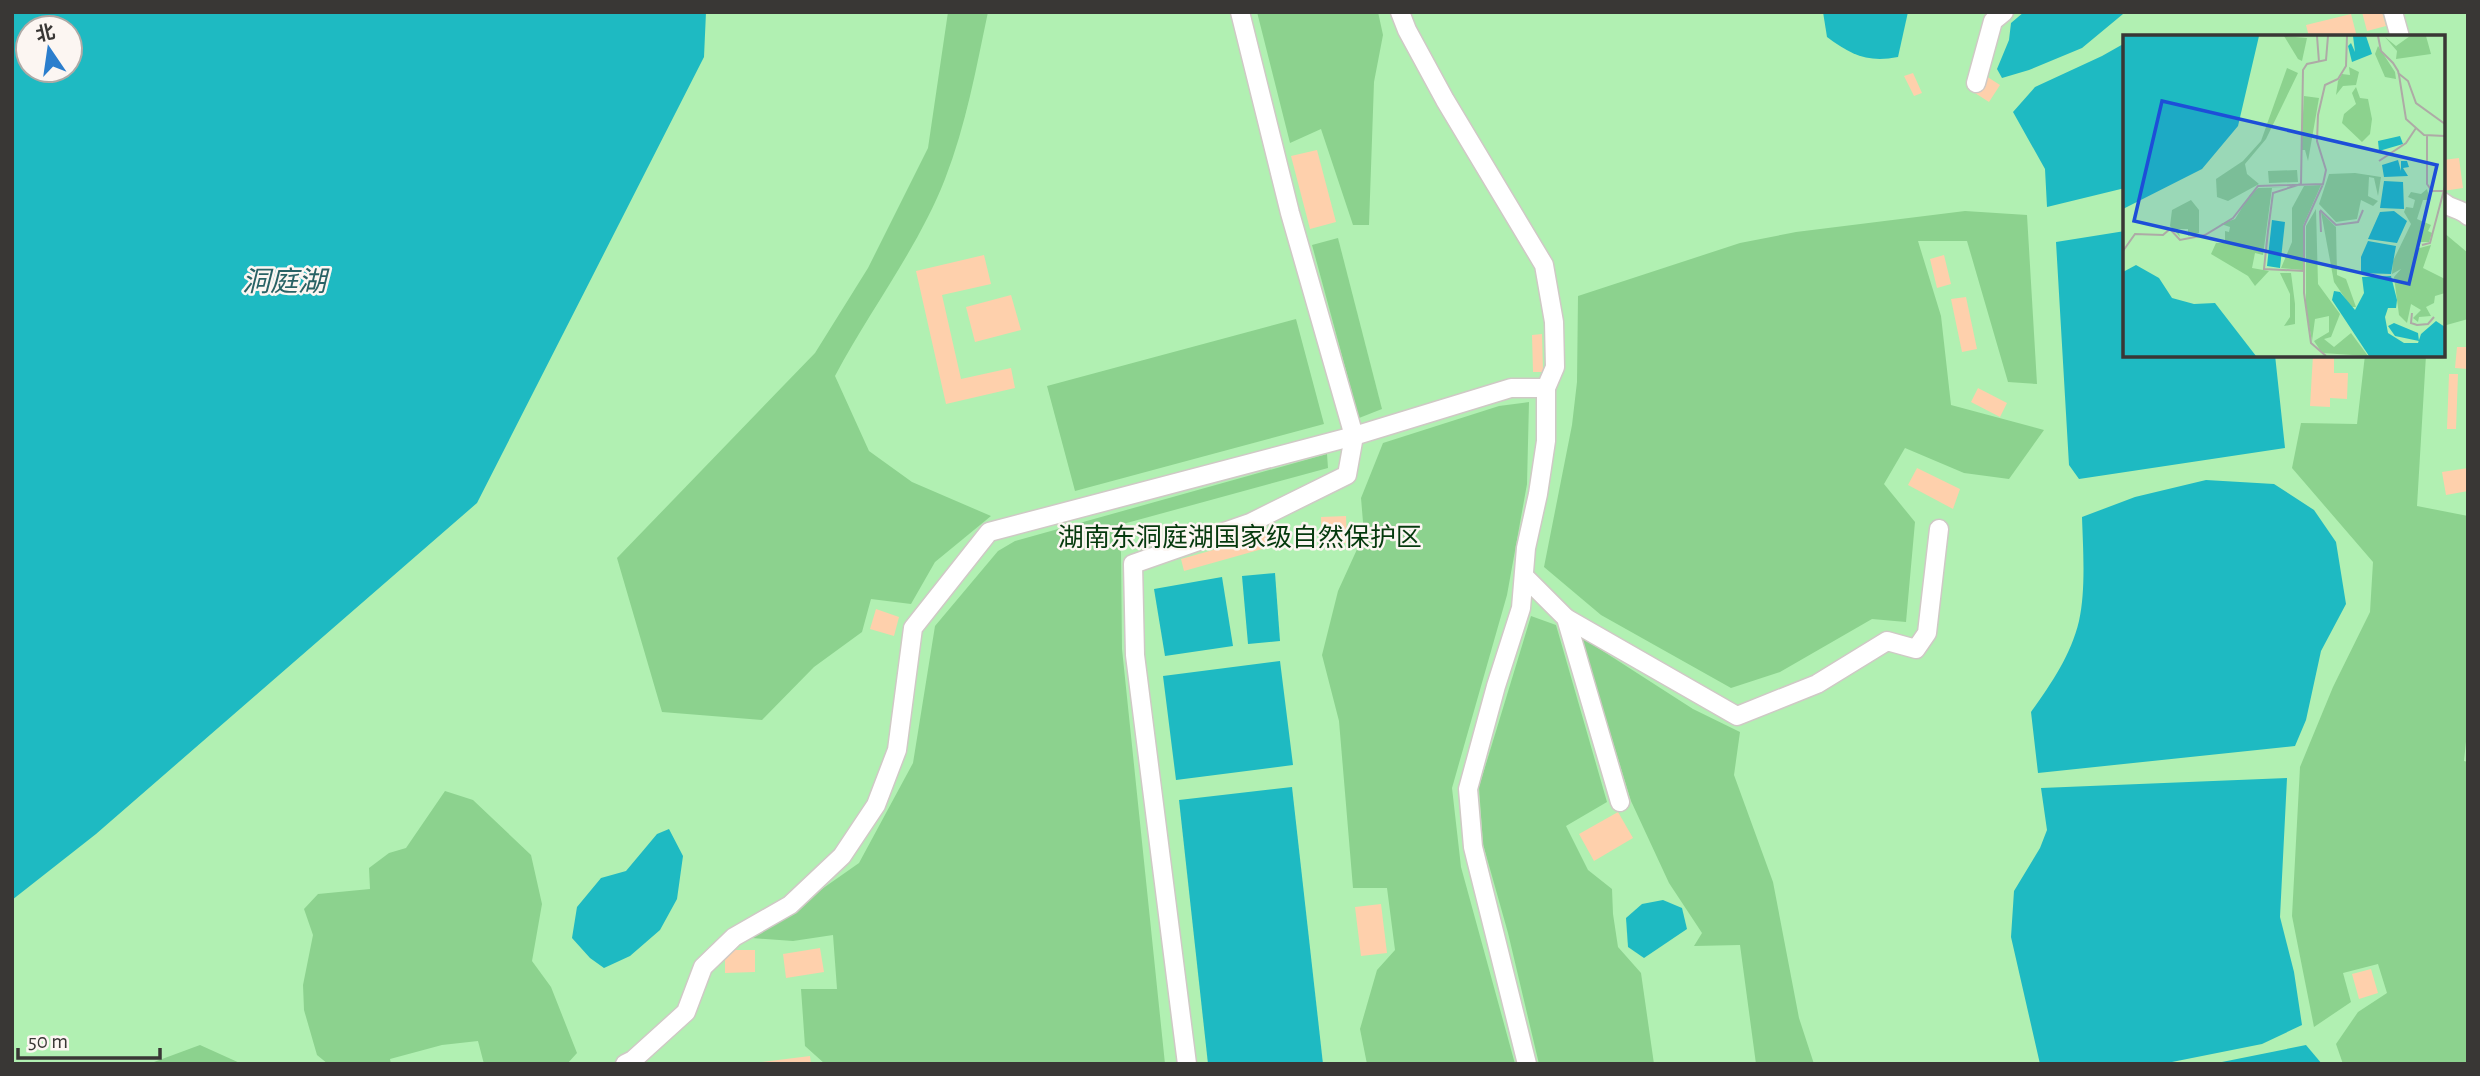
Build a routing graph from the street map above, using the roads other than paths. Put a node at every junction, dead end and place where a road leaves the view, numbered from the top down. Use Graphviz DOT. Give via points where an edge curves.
graph roads {
  1 [pos="1240,12"];
  2 [pos="1400,12"];
  3 [pos="2004,12"];
  4 [pos="2393,12"];
  5 [pos="2399,35"];
  6 [pos="1976,83"];
  7 [pos="2445,204"];
  8 [pos="2468,216"];
  9 [pos="1546,388"];
  10 [pos="1354,436"];
  11 [pos="1939,529"];
  12 [pos="1524,576"];
  13 [pos="1566,618"];
  14 [pos="1620,802"];
  15 [pos="625,1064"];
  16 [pos="1187,1064"];
  17 [pos="1527,1064"];
  1 -- 10 [label="street" via="1290,212"];
  2 -- 9 [label="street" via="1445,100 1544,265 1554,322 1555,367"];
  3 -- 6 [label="street" via="1993,21"];
  4 -- 5 [label="street"];
  7 -- 8 [label="street" via="2461,208"];
  9 -- 10 [label="street" via="1511,388"];
  9 -- 12 [label="street" via="1546,441"];
  10 -- 15 [label="street" via="989,533 913,628 897,750 876,805 842,856 790,905 734,937 703,967 687,1012"];
  10 -- 16 [label="street" via="1347,475 1250,523 1133,564 1135,655"];
  11 -- 13 [label="street" via="1927,633 1916,649 1887,641 1817,684 1737,716"];
  12 -- 13 [label="street"];
  12 -- 17 [label="street" via="1521,608 1468,789 1473,847"];
  13 -- 14 [label="street"];
}
